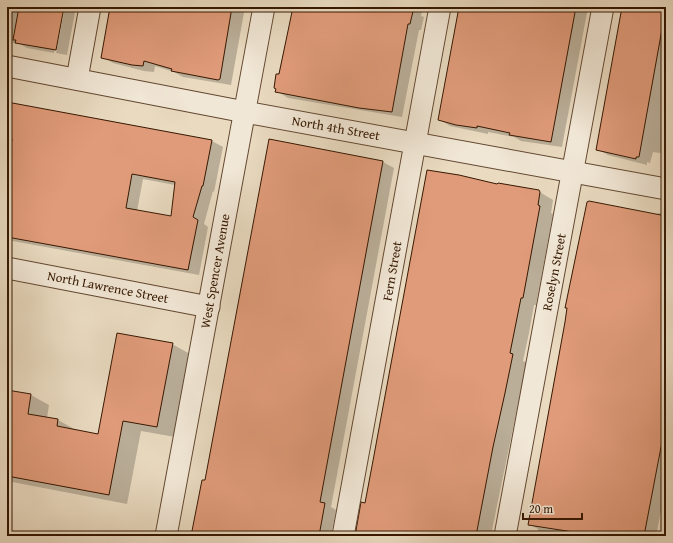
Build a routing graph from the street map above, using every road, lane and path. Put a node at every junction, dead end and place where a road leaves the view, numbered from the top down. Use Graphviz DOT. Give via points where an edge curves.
graph roads {
  1 [pos="90,7"];
  2 [pos="264,7"];
  3 [pos="440,7"];
  4 [pos="603,7"];
  5 [pos="7,66"];
  6 [pos="77,79"];
  7 [pos="245,112"];
  8 [pos="415,142"];
  9 [pos="573,171"];
  10 [pos="666,189"];
  11 [pos="7,268"];
  12 [pos="209,307"];
  13 [pos="166,536"];
  14 [pos="343,536"];
  15 [pos="505,536"];
  1 -- 6 [label="street"];
  2 -- 7 [label="street, West Spencer Avenue"];
  3 -- 8 [label="street, Fern Street"];
  4 -- 9 [label="street, Roselyn Street"];
  5 -- 6 [label="street, North 4th Street"];
  6 -- 7 [label="street, North 4th Street"];
  7 -- 8 [label="street, North 4th Street"];
  7 -- 12 [label="street, West Spencer Avenue"];
  8 -- 9 [label="street, North 4th Street"];
  8 -- 14 [label="street, Fern Street"];
  9 -- 10 [label="street, North 4th Street"];
  9 -- 15 [label="street, Roselyn Street"];
  11 -- 12 [label="street, North Lawrence Street"];
  12 -- 13 [label="street, West Spencer Avenue"];
}
